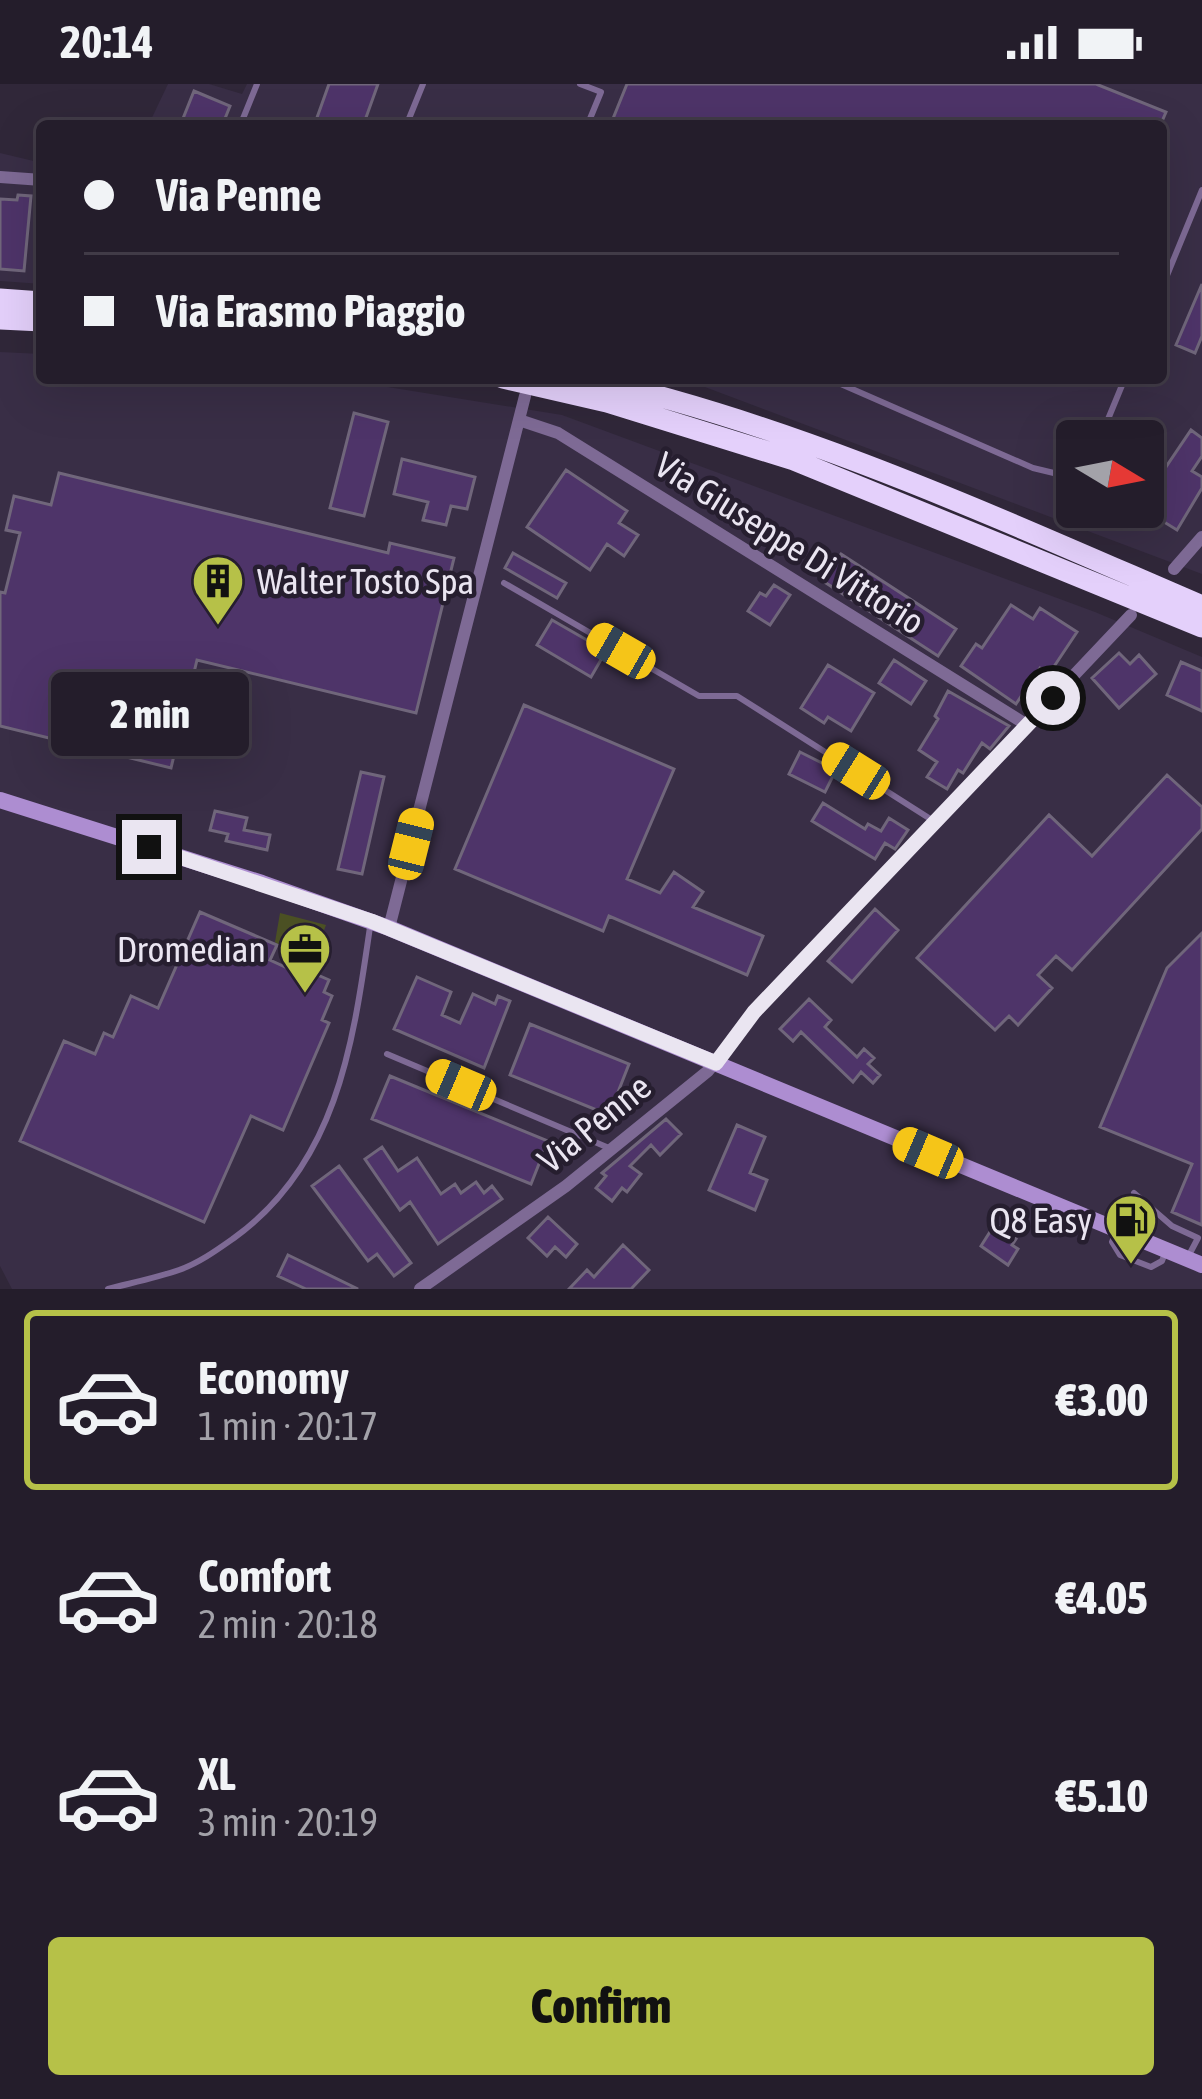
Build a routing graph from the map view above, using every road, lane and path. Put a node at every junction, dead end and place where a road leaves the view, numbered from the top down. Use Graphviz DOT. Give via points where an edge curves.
graph roads {
  1 [pos="257,84"];
  2 [pos="422,84"];
  3 [pos="580,84"];
  4 [pos="242,120"];
  5 [pos="408,120"];
  6 [pos="589,120"];
  7 [pos="0,177"];
  8 [pos="36,180"];
  9 [pos="1202,190"];
  10 [pos="1167,275"];
  11 [pos="0,299"];
  12 [pos="36,302"];
  13 [pos="0,319"];
  14 [pos="36,321"];
  15 [pos="529,384"];
  16 [pos="608,384"];
  17 [pos="841,384"];
  18 [pos="1123,384"];
  19 [pos="525,396"];
  20 [pos="518,420"];
  21 [pos="1108,420"];
  22 [pos="1056,474"];
  23 [pos="1202,538"];
  24 [pos="1174,569"];
  25 [pos="504,583"];
  26 [pos="1202,606"];
  27 [pos="1131,615"];
  28 [pos="1202,627"];
  29 [pos="1027,725"];
  30 [pos="0,800"];
  31 [pos="935,821"];
  32 [pos="371,921"];
  33 [pos="389,928"];
  34 [pos="387,1054"];
  35 [pos="716,1063"];
  36 [pos="609,1148"];
  37 [pos="1134,1193"];
  38 [pos="1200,1239"];
  39 [pos="1197,1267"];
  40 [pos="108,1289"];
  41 [pos="420,1289"];
  1 -- 4 [label="lane"];
  2 -- 5 [label="lane"];
  3 -- 6 [label="lane" via="601,92"];
  7 -- 8 [label="street"];
  9 -- 10 [label="lane"];
  11 -- 12 [label="highway"];
  13 -- 14 [label="highway"];
  15 -- 28 [label="highway" via="794,460"];
  16 -- 26 [label="highway" via="843,458"];
  17 -- 22 [label="lane"];
  18 -- 21 [label="lane"];
  19 -- 20 [label="street"];
  20 -- 29 [label="street, Via Giuseppe Di Vittorio" via="558,433"];
  20 -- 33 [label="street"];
  23 -- 24 [label="street"];
  25 -- 31 [label="lane" via="699,696 737,696"];
  27 -- 29 [label="street, Via Penne"];
  29 -- 31 [label="street, Via Penne"];
  30 -- 32 [label="street"];
  31 -- 35 [label="street, Via Penne" via="754,1012"];
  32 -- 33 [label="street"];
  32 -- 40 [label="lane" via="343,1071 312,1155 289,1190 208,1256"];
  33 -- 35 [label="street"];
  34 -- 36 [label="lane"];
  35 -- 36 [label="street, Via Penne"];
  35 -- 39 [label="street"];
  36 -- 41 [label="street, Via Penne"];
  37 -- 38 [label="lane"];
  38 -- 39 [label="lane"];
}
